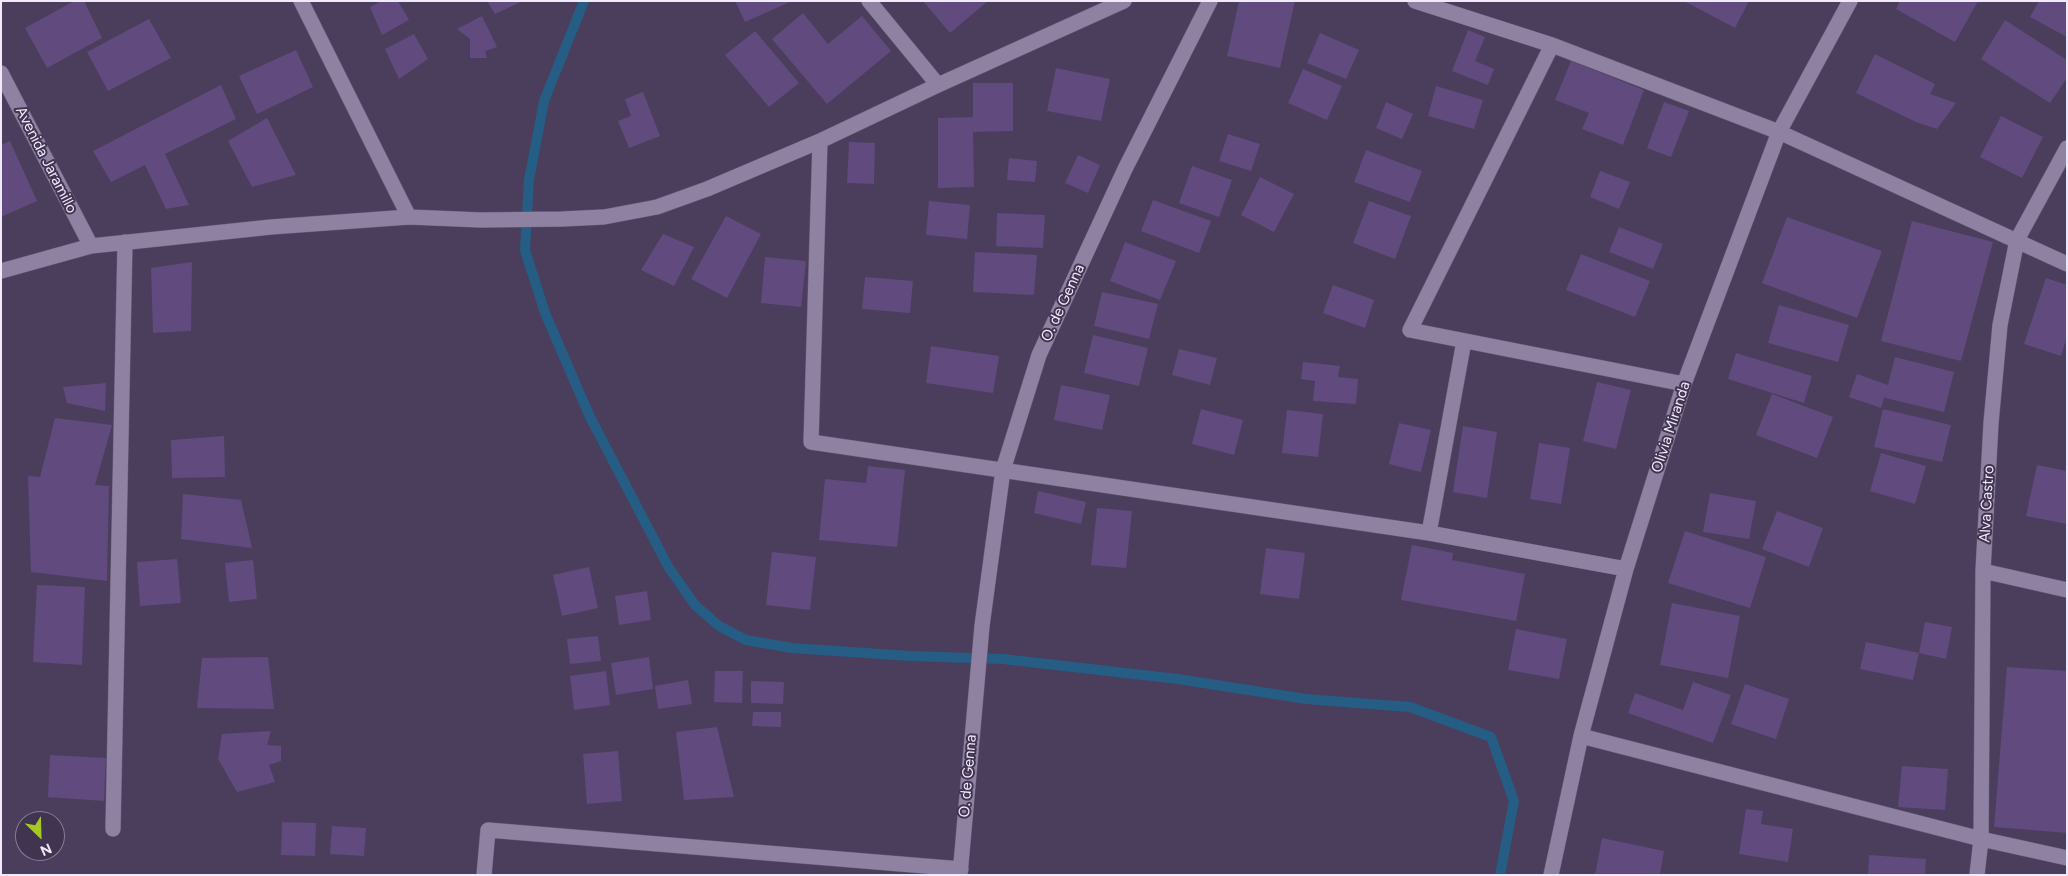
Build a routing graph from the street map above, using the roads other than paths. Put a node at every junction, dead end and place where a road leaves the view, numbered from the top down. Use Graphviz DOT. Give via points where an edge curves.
graph roads {
  1 [pos="301,1"];
  2 [pos="869,1"];
  3 [pos="1124,1"];
  4 [pos="1210,1"];
  5 [pos="1415,1"];
  6 [pos="1850,1"];
  7 [pos="1552,45"];
  8 [pos="1,73"];
  9 [pos="938,85"];
  10 [pos="1779,132"];
  11 [pos="820,140"];
  12 [pos="2067,148"];
  13 [pos="409,217"];
  14 [pos="2017,240"];
  15 [pos="125,242"];
  16 [pos="91,246"];
  17 [pos="2067,264"];
  18 [pos="1,271"];
  19 [pos="1464,341"];
  20 [pos="1684,384"];
  21 [pos="1004,470"];
  22 [pos="1429,533"];
  23 [pos="1626,569"];
  24 [pos="1983,571"];
  25 [pos="2067,590"];
  26 [pos="1580,736"];
  27 [pos="113,829"];
  28 [pos="1980,839"];
  29 [pos="2067,858"];
  30 [pos="961,872"];
  31 [pos="484,875"];
  32 [pos="1551,875"];
  33 [pos="1977,875"];
  1 -- 13 [label="street"];
  2 -- 9 [label="street"];
  3 -- 9 [label="street"];
  4 -- 21 [label="street, O. de Genna" via="1125,169 1039,355"];
  5 -- 7 [label="street"];
  6 -- 10 [label="street, Olivia Miranda"];
  7 -- 10 [label="street"];
  7 -- 19 [label="street" via="1410,330"];
  8 -- 16 [label="street, Avenida Jaramillo"];
  9 -- 11 [label="street"];
  10 -- 14 [label="street"];
  10 -- 20 [label="street, Olivia Miranda"];
  11 -- 13 [label="street" via="657,207 604,217 480,220"];
  11 -- 21 [label="street" via="812,442"];
  12 -- 14 [label="street, Alva Castro"];
  13 -- 15 [label="street"];
  14 -- 17 [label="street"];
  14 -- 24 [label="street, Alva Castro" via="2000,325"];
  15 -- 16 [label="street"];
  15 -- 27 [label="street"];
  16 -- 18 [label="street"];
  19 -- 20 [label="street"];
  19 -- 22 [label="street"];
  20 -- 23 [label="street, Olivia Miranda"];
  21 -- 22 [label="street"];
  21 -- 30 [label="street, O. de Genna" via="976,677"];
  22 -- 23 [label="street"];
  23 -- 26 [label="street, Olivia Miranda"];
  24 -- 25 [label="street"];
  24 -- 28 [label="street, Alva Castro"];
  26 -- 28 [label="street"];
  26 -- 32 [label="street, Olivia Miranda"];
  28 -- 29 [label="street"];
  28 -- 33 [label="street, Alva Castro"];
  30 -- 31 [label="street" via="488,830"];
}
